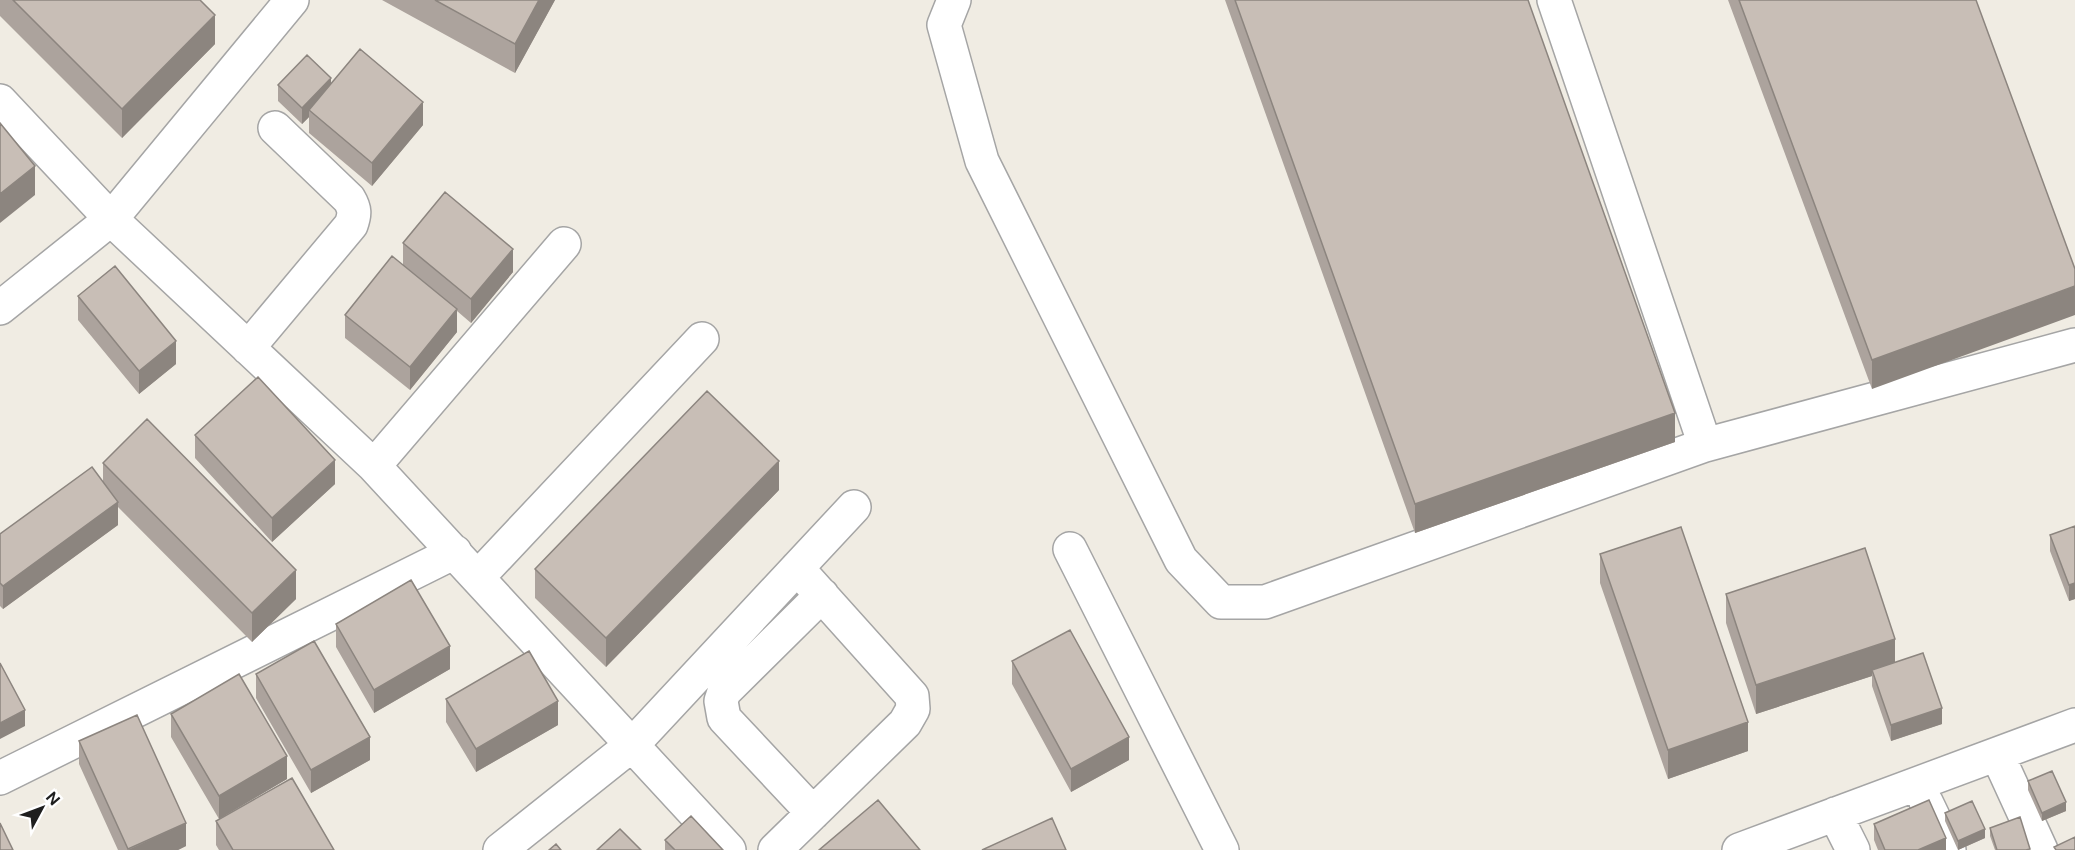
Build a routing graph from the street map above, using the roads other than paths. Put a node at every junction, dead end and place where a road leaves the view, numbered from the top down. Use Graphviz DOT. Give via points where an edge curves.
graph roads {
  1 [pos="292,0"];
  2 [pos="954,0"];
  3 [pos="1554,0"];
  4 [pos="0,101"];
  5 [pos="275,128"];
  6 [pos="111,219"];
  7 [pos="564,244"];
  8 [pos="0,308"];
  9 [pos="702,339"];
  10 [pos="2075,345"];
  11 [pos="248,348"];
  12 [pos="1705,445"];
  13 [pos="374,466"];
  14 [pos="854,507"];
  15 [pos="1070,549"];
  16 [pos="455,552"];
  17 [pos="797,568"];
  18 [pos="478,577"];
  19 [pos="822,595"];
  20 [pos="2074,727"];
  21 [pos="633,744"];
  22 [pos="1997,754"];
  23 [pos="0,778"];
  24 [pos="1917,784"];
  25 [pos="813,813"];
  26 [pos="1835,814"];
  27 [pos="1749,848"];
  28 [pos="500,850"];
  29 [pos="729,850"];
  30 [pos="775,850"];
  31 [pos="1222,850"];
  32 [pos="1853,850"];
  33 [pos="1949,850"];
  34 [pos="2042,850"];
  1 -- 6 [label="street"];
  2 -- 12 [label="street" via="944,25 982,161 1181,560 1221,602 1266,602"];
  3 -- 12 [label="street"];
  4 -- 6 [label="street"];
  5 -- 11 [label="street" via="349,199 355,216"];
  6 -- 8 [label="street"];
  6 -- 11 [label="street"];
  7 -- 13 [label="street"];
  9 -- 18 [label="street"];
  10 -- 12 [label="street"];
  11 -- 13 [label="street"];
  13 -- 16 [label="street"];
  14 -- 17 [label="street"];
  15 -- 31 [label="street"];
  16 -- 18 [label="street"];
  16 -- 23 [label="street"];
  17 -- 19 [label="street"];
  17 -- 21 [label="street"];
  18 -- 21 [label="street"];
  19 -- 25 [label="street" via="912,696 913,709 905,723"];
  19 -- 25 [label="street" via="724,692 721,701 724,718"];
  20 -- 22 [label="street"];
  21 -- 28 [label="street"];
  21 -- 29 [label="street"];
  22 -- 24 [label="street"];
  22 -- 34 [label="street"];
  24 -- 26 [label="street"];
  24 -- 33 [label="street"];
  25 -- 30 [label="street"];
  26 -- 27 [label="street"];
  26 -- 32 [label="street"];
}
